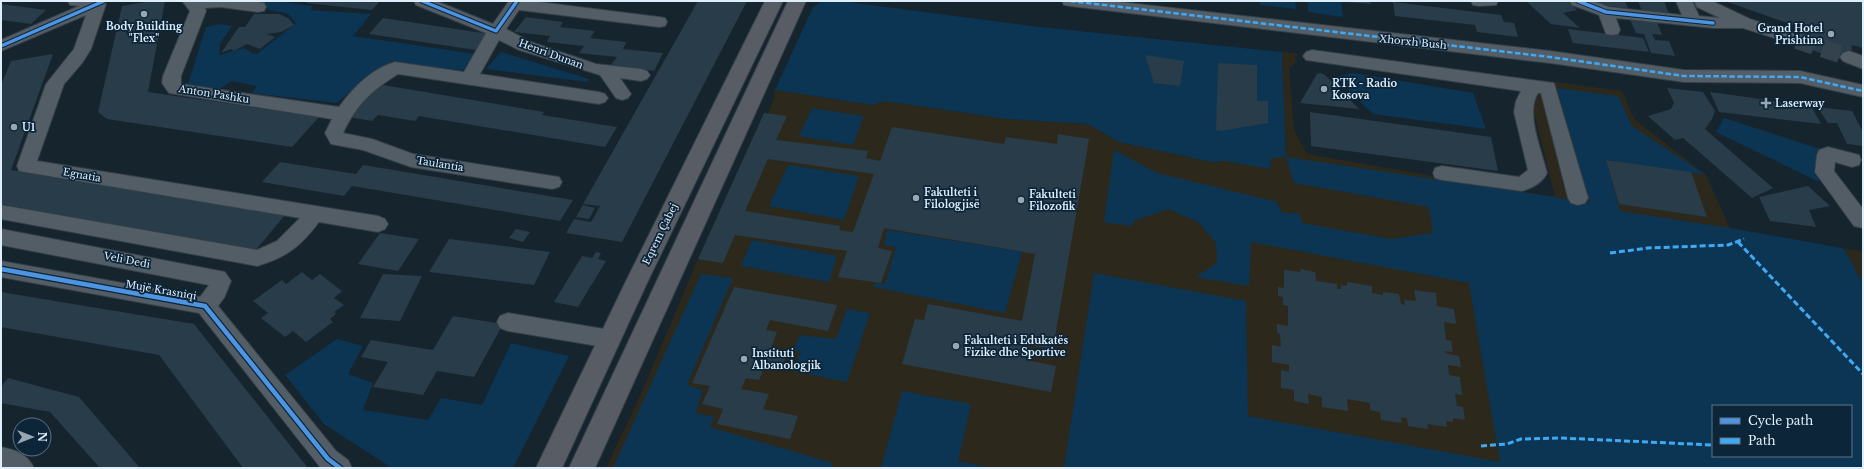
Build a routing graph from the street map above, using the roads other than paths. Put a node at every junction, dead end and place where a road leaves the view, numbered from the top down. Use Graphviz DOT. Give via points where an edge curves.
graph roads {
  1 [pos="76,1"];
  2 [pos="422,1"];
  3 [pos="774,1"];
  4 [pos="797,1"];
  5 [pos="1070,1"];
  6 [pos="1479,1"];
  7 [pos="1490,1"];
  8 [pos="1578,1"];
  9 [pos="1636,1"];
  10 [pos="1684,1"];
  11 [pos="193,2"];
  12 [pos="1703,2"];
  13 [pos="100,3"];
  14 [pos="516,3"];
  15 [pos="258,7"];
  16 [pos="1606,12"];
  17 [pos="1643,16"];
  18 [pos="1693,21"];
  19 [pos="659,22"];
  20 [pos="1713,23"];
  21 [pos="1744,23"];
  22 [pos="1612,30"];
  23 [pos="496,31"];
  24 [pos="1798,40"];
  25 [pos="1,46"];
  26 [pos="1312,56"];
  27 [pos="605,70"];
  28 [pos="641,75"];
  29 [pos="469,78"];
  30 [pos="1541,87"];
  31 [pos="1863,91"];
  32 [pos="622,94"];
  33 [pos="599,98"];
  34 [pos="343,114"];
  35 [pos="1852,160"];
  36 [pos="1442,173"];
  37 [pos="552,182"];
  38 [pos="1578,198"];
  39 [pos="1,212"];
  40 [pos="315,214"];
  41 [pos="1857,221"];
  42 [pos="378,224"];
  43 [pos="1,237"];
  44 [pos="1,269"];
  45 [pos="205,306"];
  46 [pos="508,322"];
  47 [pos="610,339"];
  48 [pos="1,458"];
  49 [pos="22,468"];
  50 [pos="340,468"];
  51 [pos="549,468"];
  52 [pos="582,468"];
  1 -- 13 [label="street"];
  2 -- 23 [label="street, Henri Dunan"];
  3 -- 47 [label="main road, Eqrem Çabej"];
  4 -- 52 [label="main road"];
  5 -- 31 [label="street, Xhorxh Bush" via="1550,57 1684,76 1800,77"];
  6 -- 7 [label="street"];
  8 -- 16 [label="street"];
  9 -- 17 [label="street"];
  10 -- 18 [label="street"];
  11 -- 15 [label="street, Anton Pashku" via="221,2"];
  11 -- 34 [label="street, Anton Pashku" via="198,11 172,76 171,83 175,89"];
  12 -- 20 [label="street"];
  12 -- 21 [label="street"];
  13 -- 25 [label="street"];
  13 -- 40 [label="street, Egnatia" via="84,48 60,74 55,84 26,166"];
  14 -- 19 [label="street"];
  14 -- 23 [label="street"];
  16 -- 17 [label="street"];
  16 -- 22 [label="street"];
  17 -- 18 [label="street"];
  18 -- 20 [label="street"];
  20 -- 21 [label="street"];
  21 -- 24 [label="street"];
  23 -- 27 [label="street, Henri Dunan" via="525,46 594,69"];
  23 -- 29 [label="street"];
  26 -- 30 [label="street"];
  27 -- 28 [label="street, Henri Dunan"];
  27 -- 32 [label="street"];
  29 -- 33 [label="street"];
  29 -- 34 [label="street" via="395,68 370,83"];
  30 -- 36 [label="street" via="1526,96 1523,112 1538,173 1522,184"];
  30 -- 38 [label="street"];
  34 -- 37 [label="street, Taulantia" via="334,133 338,139 365,144 411,160"];
  35 -- 41 [label="street" via="1828,154 1824,172"];
  39 -- 40 [label="street" via="257,258 274,254 289,244"];
  40 -- 42 [label="street, Egnatia"];
  43 -- 45 [label="street, Veli Dedi" via="218,278 221,281 220,286"];
  44 -- 45 [label="street, Mujë Krasniqi"];
  45 -- 50 [label="street, Mujë Krasniqi" via="328,459"];
  46 -- 47 [label="street"];
  47 -- 51 [label="main road, Eqrem Çabej"];
  48 -- 49 [label="street" via="12,460"];
}
